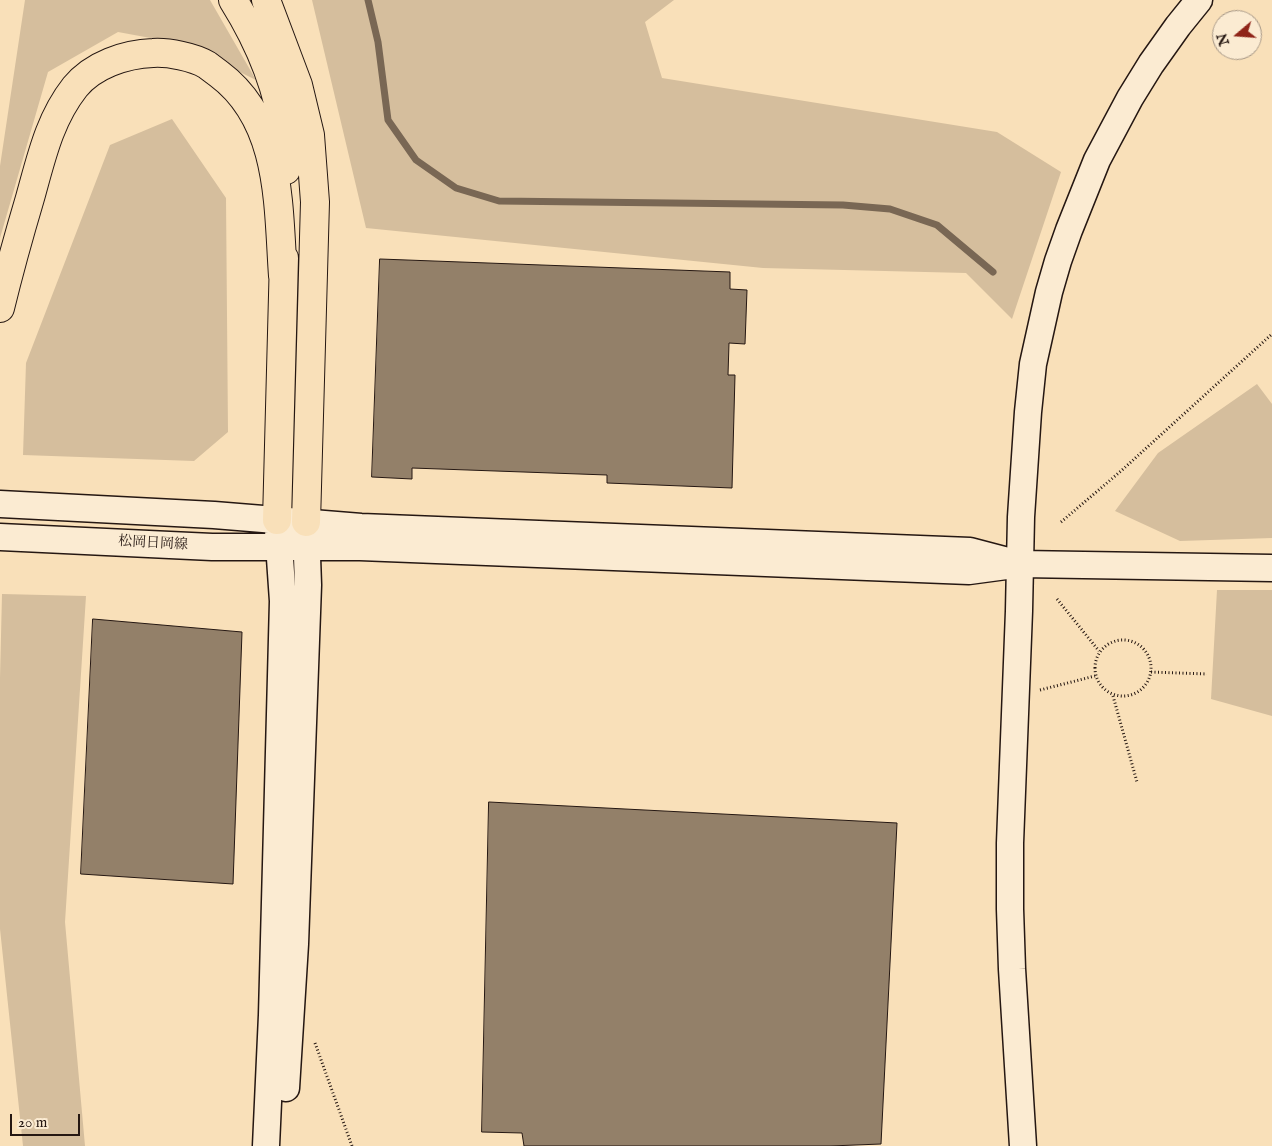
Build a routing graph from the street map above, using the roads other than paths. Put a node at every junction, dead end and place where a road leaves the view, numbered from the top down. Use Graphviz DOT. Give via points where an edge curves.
graph roads {
  1 [pos="233,0"];
  2 [pos="1199,0"];
  3 [pos="266,2"];
  4 [pos="283,276"];
  5 [pos="0,308"];
  6 [pos="1,504"];
  7 [pos="278,533"];
  8 [pos="306,534"];
  9 [pos="1,537"];
  10 [pos="1020,564"];
  11 [pos="1272,568"];
  12 [pos="266,1146"];
  13 [pos="283,1146"];
  14 [pos="1023,1146"];
  1 -- 4 [label="highway" via="261,52 280,107 286,181"];
  2 -- 10 [label="street" via="1151,64 1111,132 1082,195 1058,261 1033,364"];
  3 -- 8 [label="highway" via="298,85 310,135 315,202"];
  4 -- 5 [label="highway" via="272,160 247,102 227,80 206,64 162,52 139,53 94,70 61,108 46,140"];
  4 -- 7 [label="highway"];
  6 -- 7 [label="street, 松岡日岡線" via="214,515"];
  7 -- 8 [label="street, 松岡日岡線"];
  7 -- 9 [label="street, 松岡日岡線" via="212,547"];
  7 -- 12 [label="street" via="283,601"];
  8 -- 10 [label="street, 松岡日岡線" via="361,527 970,551"];
  8 -- 13 [label="street" via="308,585 295,944"];
  10 -- 11 [label="street, 松岡日岡線"];
  10 -- 14 [label="street" via="1010,909"];
}
